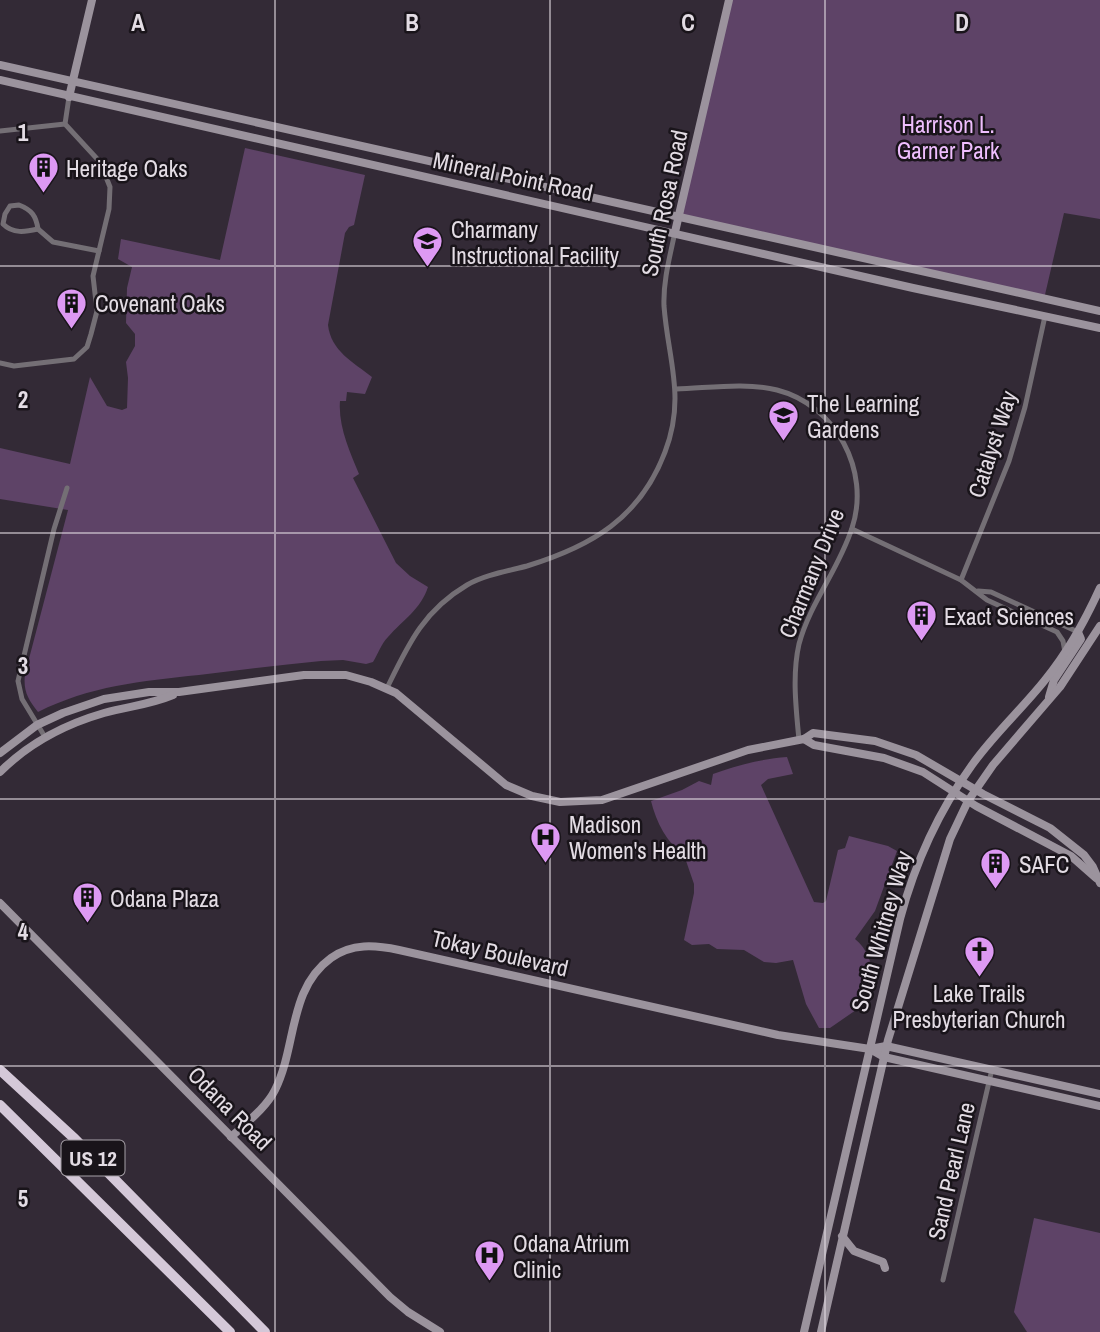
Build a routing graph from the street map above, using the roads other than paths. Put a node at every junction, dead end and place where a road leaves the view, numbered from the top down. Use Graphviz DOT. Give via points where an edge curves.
graph roads {
  1 [pos="92,0"];
  2 [pos="729,0"];
  3 [pos="0,65"];
  4 [pos="0,80"];
  5 [pos="73,81"];
  6 [pos="69,97"];
  7 [pos="65,124"];
  8 [pos="0,131"];
  9 [pos="678,217"];
  10 [pos="38,229"];
  11 [pos="675,232"];
  12 [pos="99,251"];
  13 [pos="1100,311"];
  14 [pos="1045,316"];
  15 [pos="1100,328"];
  16 [pos="0,363"];
  17 [pos="676,389"];
  18 [pos="66,488"];
  19 [pos="852,529"];
  20 [pos="961,580"];
  21 [pos="1100,589"];
  22 [pos="978,591"];
  23 [pos="1100,626"];
  24 [pos="1077,632"];
  25 [pos="1065,652"];
  26 [pos="387,688"];
  27 [pos="179,692"];
  28 [pos="1047,703"];
  29 [pos="37,725"];
  30 [pos="45,737"];
  31 [pos="802,739"];
  32 [pos="0,753"];
  33 [pos="0,772"];
  34 [pos="961,781"];
  35 [pos="976,789"];
  36 [pos="955,792"];
  37 [pos="968,801"];
  38 [pos="1098,881"];
  39 [pos="0,903"];
  40 [pos="886,1046"];
  41 [pos="870,1049"];
  42 [pos="884,1058"];
  43 [pos="992,1069"];
  44 [pos="0,1070"];
  45 [pos="990,1081"];
  46 [pos="1100,1094"];
  47 [pos="0,1105"];
  48 [pos="1100,1105"];
  49 [pos="231,1137"];
  50 [pos="828,1227"];
  51 [pos="842,1236"];
  52 [pos="823,1252"];
  53 [pos="838,1257"];
  54 [pos="886,1269"];
  55 [pos="834,1273"];
  56 [pos="943,1280"];
  57 [pos="230,1332"];
  58 [pos="265,1332"];
  59 [pos="440,1332"];
  60 [pos="804,1332"];
  61 [pos="821,1332"];
  1 -- 5 [label="main road"];
  2 -- 9 [label="main road, South Rosa Road"];
  3 -- 5 [label="main road, Mineral Point Road"];
  4 -- 6 [label="main road, Mineral Point Road"];
  5 -- 6 [label="main road"];
  5 -- 9 [label="main road, Mineral Point Road"];
  6 -- 7 [label="street"];
  6 -- 11 [label="main road, Mineral Point Road"];
  7 -- 8 [label="street"];
  7 -- 12 [label="street" via="100,162 110,187"];
  9 -- 11 [label="main road, South Rosa Road"];
  9 -- 13 [label="main road, Mineral Point Road"];
  10 -- 10 [label="street" via="8,229 3,223 5,214 10,206 27,208 36,217"];
  10 -- 12 [label="street" via="53,242"];
  11 -- 14 [label="main road, Mineral Point Road"];
  11 -- 17 [label="street, South Rosa Road" via="664,295"];
  12 -- 16 [label="street" via="93,276 97,312 87,347 74,359 14,366"];
  14 -- 15 [label="main road, Mineral Point Road"];
  14 -- 20 [label="street, Catalyst Way" via="1009,461"];
  17 -- 19 [label="street, Charmany Drive" via="766,388 815,408 838,433 853,466 858,492"];
  17 -- 26 [label="street, South Rosa Road" via="666,450 632,508 580,547 469,584 451,596 418,627"];
  18 -- 29 [label="street" via="18,681"];
  19 -- 20 [label="street"];
  19 -- 31 [label="street, Charmany Drive" via="800,644 795,679"];
  20 -- 22 [label="street"];
  21 -- 24 [label="main road, South Whitney Way"];
  22 -- 24 [label="street" via="991,592"];
  22 -- 25 [label="street" via="987,600 1057,632"];
  23 -- 28 [label="main road, South Whitney Way"];
  24 -- 25 [label="main road, South Whitney Way"];
  24 -- 28 [label="main road" via="1081,639 1054,680"];
  25 -- 34 [label="main road, South Whitney Way"];
  26 -- 27 [label="main road" via="359,678 319,674"];
  26 -- 31 [label="main road" via="506,785 560,802 602,800 748,750"];
  27 -- 29 [label="main road" via="104,699"];
  27 -- 30 [label="main road" via="150,704 92,717"];
  28 -- 35 [label="main road, South Whitney Way"];
  29 -- 30 [label="street"];
  29 -- 32 [label="main road"];
  30 -- 33 [label="main road"];
  31 -- 34 [label="main road" via="813,733 875,741 916,755"];
  31 -- 36 [label="main road" via="906,765"];
  34 -- 35 [label="main road"];
  34 -- 36 [label="main road, South Whitney Way"];
  35 -- 37 [label="main road, South Whitney Way"];
  35 -- 38 [label="main road" via="1066,839 1093,867"];
  36 -- 37 [label="main road"];
  36 -- 41 [label="main road, South Whitney Way" via="928,838 908,890"];
  37 -- 38 [label="main road" via="1071,856"];
  37 -- 40 [label="main road, South Whitney Way" via="944,856"];
  39 -- 49 [label="main road, Odana Road"];
  40 -- 41 [label="main road, Tokay Boulevard"];
  40 -- 42 [label="main road, South Whitney Way"];
  40 -- 43 [label="main road, Tokay Boulevard"];
  41 -- 42 [label="main road, Tokay Boulevard"];
  41 -- 49 [label="main road, Tokay Boulevard" via="726,1025 379,946 357,947 318,968 304,988 275,1091"];
  41 -- 50 [label="main road, South Whitney Way"];
  42 -- 45 [label="main road, Tokay Boulevard"];
  42 -- 51 [label="main road, South Whitney Way"];
  43 -- 45 [label="street, Sand Pearl Lane"];
  43 -- 46 [label="main road, Tokay Boulevard"];
  44 -- 58 [label="highway, US 12" via="75,1139"];
  45 -- 48 [label="main road, Tokay Boulevard"];
  45 -- 56 [label="street, Sand Pearl Lane"];
  47 -- 57 [label="highway, US 12"];
  49 -- 59 [label="main road, Odana Road" via="390,1297"];
  50 -- 52 [label="main road, South Whitney Way"];
  50 -- 53 [label="main road"];
  51 -- 53 [label="main road, South Whitney Way"];
  51 -- 54 [label="main road" via="854,1251 883,1262"];
  52 -- 55 [label="main road"];
  52 -- 60 [label="main road, South Whitney Way"];
  53 -- 55 [label="main road, South Whitney Way"];
  55 -- 61 [label="main road, South Whitney Way"];
}
